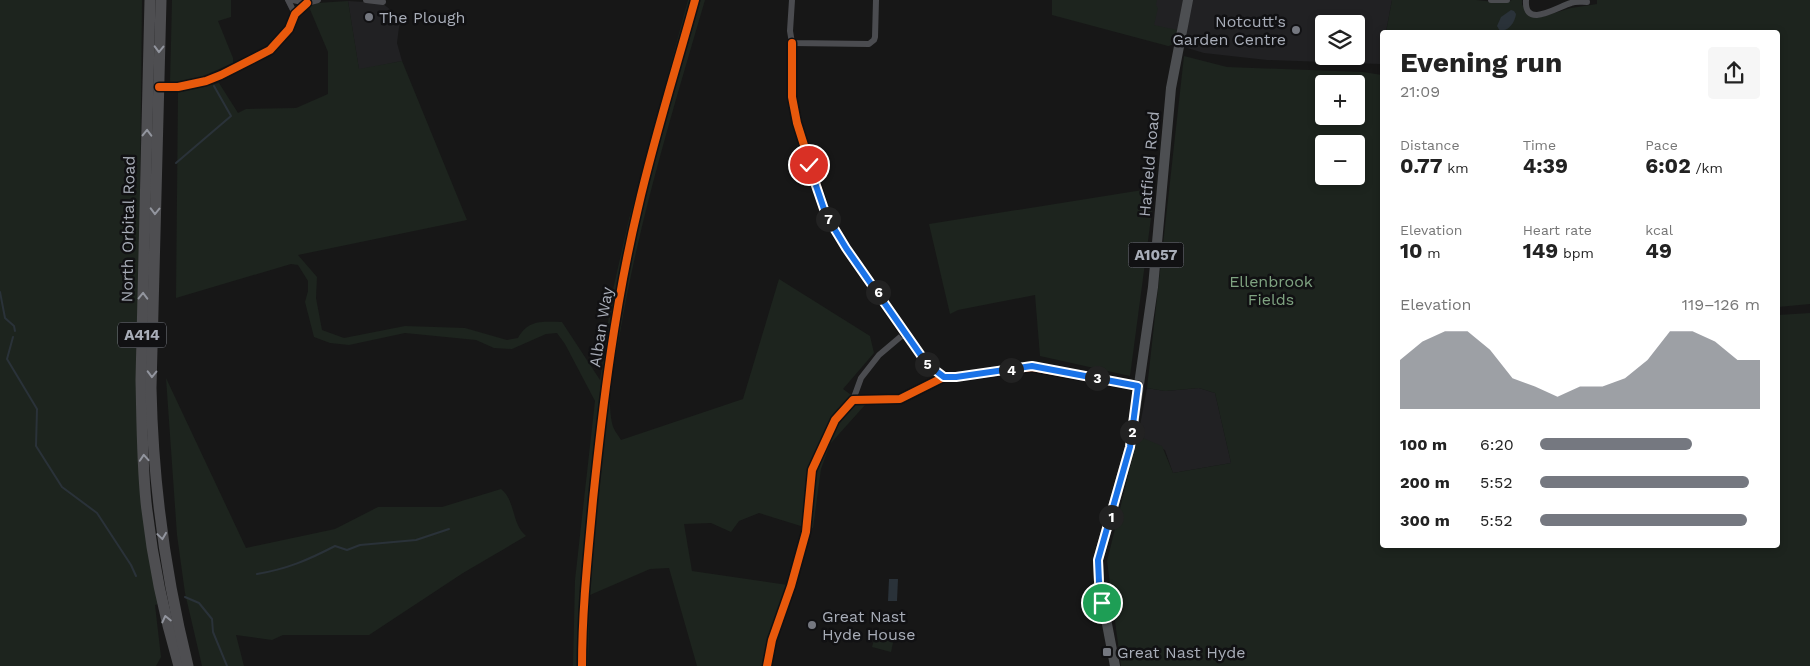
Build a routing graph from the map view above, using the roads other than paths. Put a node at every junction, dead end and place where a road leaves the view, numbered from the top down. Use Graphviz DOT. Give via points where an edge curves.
graph roads {
  1 [pos="150,0"];
  2 [pos="160,0"];
  3 [pos="288,0"];
  4 [pos="293,0"];
  5 [pos="318,0"];
  6 [pos="366,0"];
  7 [pos="792,0"];
  8 [pos="876,0"];
  9 [pos="1188,0"];
  10 [pos="1491,0"];
  11 [pos="1507,0"];
  12 [pos="1526,0"];
  13 [pos="383,2"];
  14 [pos="1587,2"];
  15 [pos="306,3"];
  16 [pos="295,14"];
  17 [pos="159,87"];
  18 [pos="944,377"];
  19 [pos="1138,386"];
  20 [pos="853,400"];
  21 [pos="179,666"];
  22 [pos="188,666"];
  23 [pos="767,666"];
  24 [pos="1115,666"];
  21 -- 1 [label="highway, North Orbital Road / A414, one-way" via="157,574 146,502 142,435"];
  2 -- 17 [label="highway, North Orbital Road / A414, one-way"];
  3 -- 16 [label="street"];
  4 -- 15 [label="street"];
  5 -- 15 [label="street"];
  6 -- 13 [label="street"];
  7 -- 8 [label="street" via="792,43 869,44 875,37"];
  9 -- 19 [label="main road, Hatfield Road / A1057" via="1171,88 1153,287"];
  10 -- 11 [label="street"];
  12 -- 14 [label="street" via="1529,11 1540,15 1571,3"];
  15 -- 16 [label="street"];
  16 -- 17 [label="street" via="289,29 270,50 206,81"];
  17 -- 22 [label="highway, North Orbital Road / A414, one-way" via="152,432 164,549"];
  18 -- 19 [label="street" via="1032,366"];
  18 -- 20 [label="street" via="900,399"];
  18 -- 20 [label="street" via="927,364 905,333 879,355 861,378"];
  19 -- 24 [label="main road, Hatfield Road / A1057" via="1130,447 1098,560"];
  20 -- 23 [label="street" via="835,420 812,470 806,532"];
}
